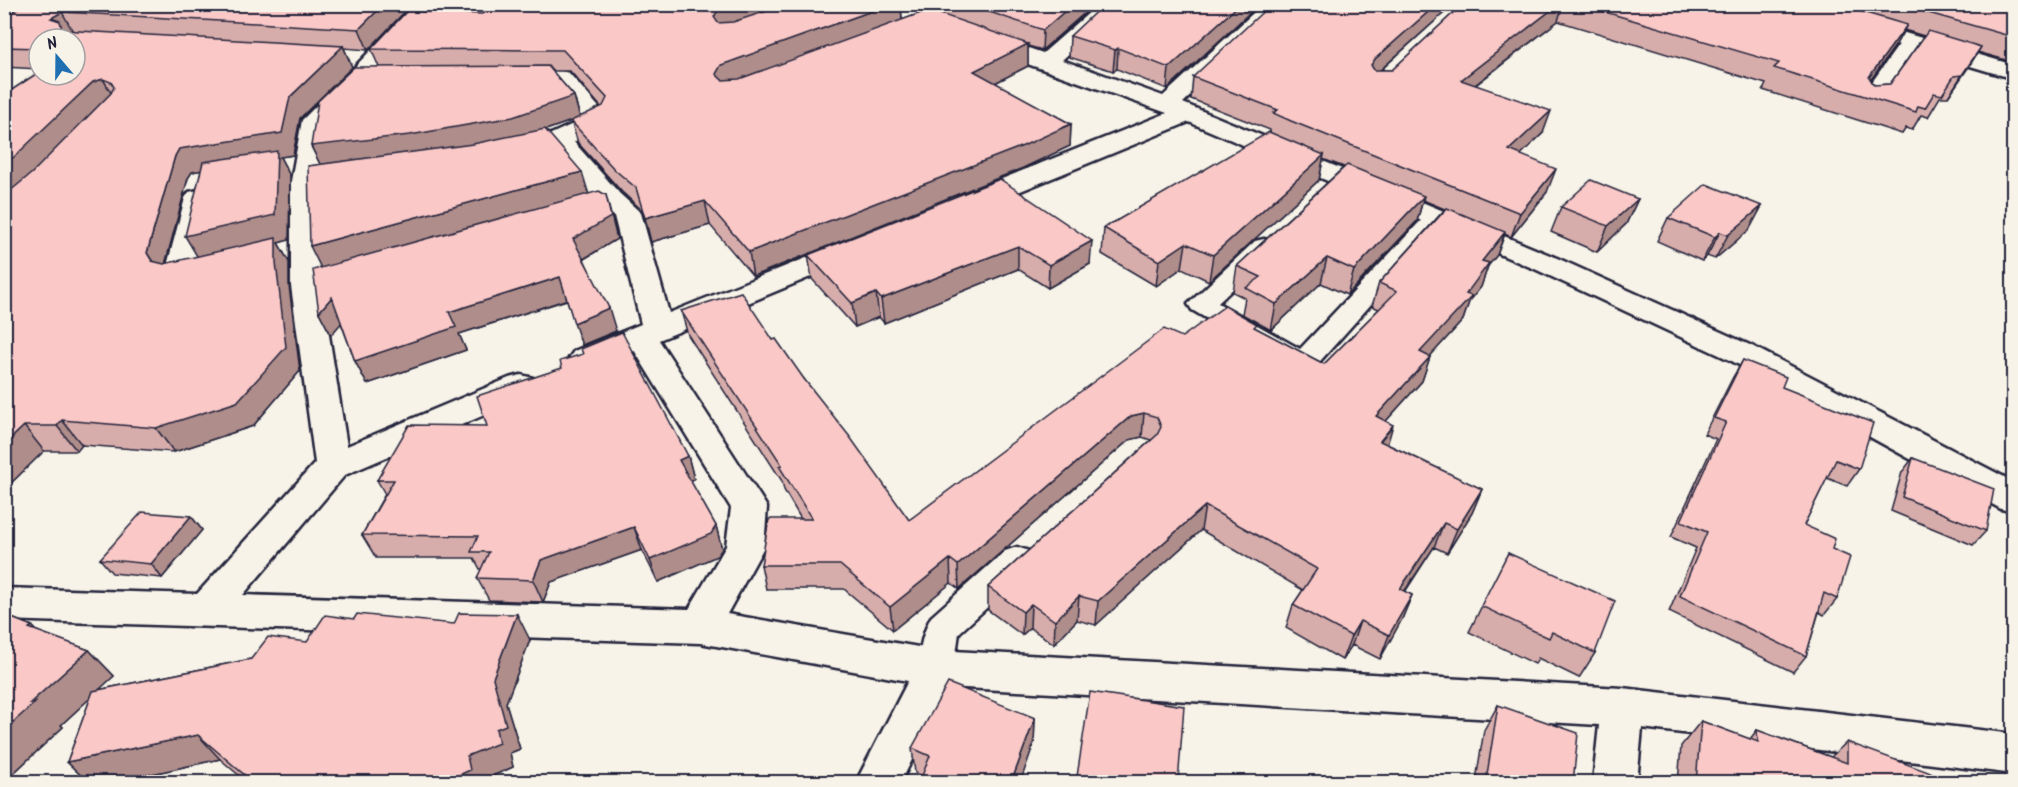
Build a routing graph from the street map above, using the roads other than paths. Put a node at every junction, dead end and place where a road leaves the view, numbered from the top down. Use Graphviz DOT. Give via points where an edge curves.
graph roads {
  1 [pos="875,4"];
  2 [pos="1112,4"];
  3 [pos="1276,4"];
  4 [pos="1782,4"];
  5 [pos="422,18"];
  6 [pos="930,21"];
  7 [pos="897,33"];
  8 [pos="1910,43"];
  9 [pos="1045,63"];
  10 [pos="360,65"];
  11 [pos="2013,72"];
  12 [pos="492,78"];
  13 [pos="401,79"];
  14 [pos="1869,100"];
  15 [pos="1177,110"];
  16 [pos="559,140"];
  17 [pos="492,155"];
  18 [pos="298,170"];
  19 [pos="375,171"];
  20 [pos="214,177"];
  21 [pos="945,212"];
  22 [pos="1436,218"];
  23 [pos="1278,232"];
  24 [pos="879,238"];
  25 [pos="236,263"];
  26 [pos="649,332"];
  27 [pos="333,466"];
  28 [pos="2013,499"];
  29 [pos="1038,542"];
  30 [pos="4,604"];
  31 [pos="206,611"];
  32 [pos="700,626"];
  33 [pos="936,669"];
  34 [pos="1622,707"];
  35 [pos="2013,754"];
  36 [pos="879,783"];
  37 [pos="1616,783"];
  1 -- 6 [label="street"];
  2 -- 9 [label="street"];
  3 -- 15 [label="street"];
  4 -- 8 [label="street"];
  5 -- 10 [label="street"];
  6 -- 7 [label="street"];
  6 -- 9 [label="street"];
  8 -- 11 [label="street"];
  8 -- 14 [label="lane"];
  9 -- 15 [label="street"];
  10 -- 13 [label="street"];
  10 -- 18 [label="street" via="314,120"];
  12 -- 16 [label="street" via="561,78 599,121"];
  15 -- 21 [label="street"];
  15 -- 22 [label="street" via="1330,185"];
  16 -- 17 [label="street"];
  16 -- 26 [label="street" via="599,203 627,213"];
  18 -- 19 [label="street"];
  18 -- 27 [label="street" via="293,250 317,283"];
  20 -- 25 [label="street" via="202,179 179,277"];
  22 -- 23 [label="lane" via="1303,363 1201,304"];
  22 -- 28 [label="street" via="1741,353"];
  24 -- 26 [label="street"];
  26 -- 27 [label="street"];
  26 -- 32 [label="street" via="749,507 745,547"];
  27 -- 31 [label="street"];
  29 -- 33 [label="lane" via="943,627"];
  30 -- 31 [label="street"];
  31 -- 32 [label="street"];
  32 -- 33 [label="street"];
  33 -- 34 [label="street"];
  33 -- 36 [label="street"];
  34 -- 35 [label="street"];
  34 -- 37 [label="street"];
}
